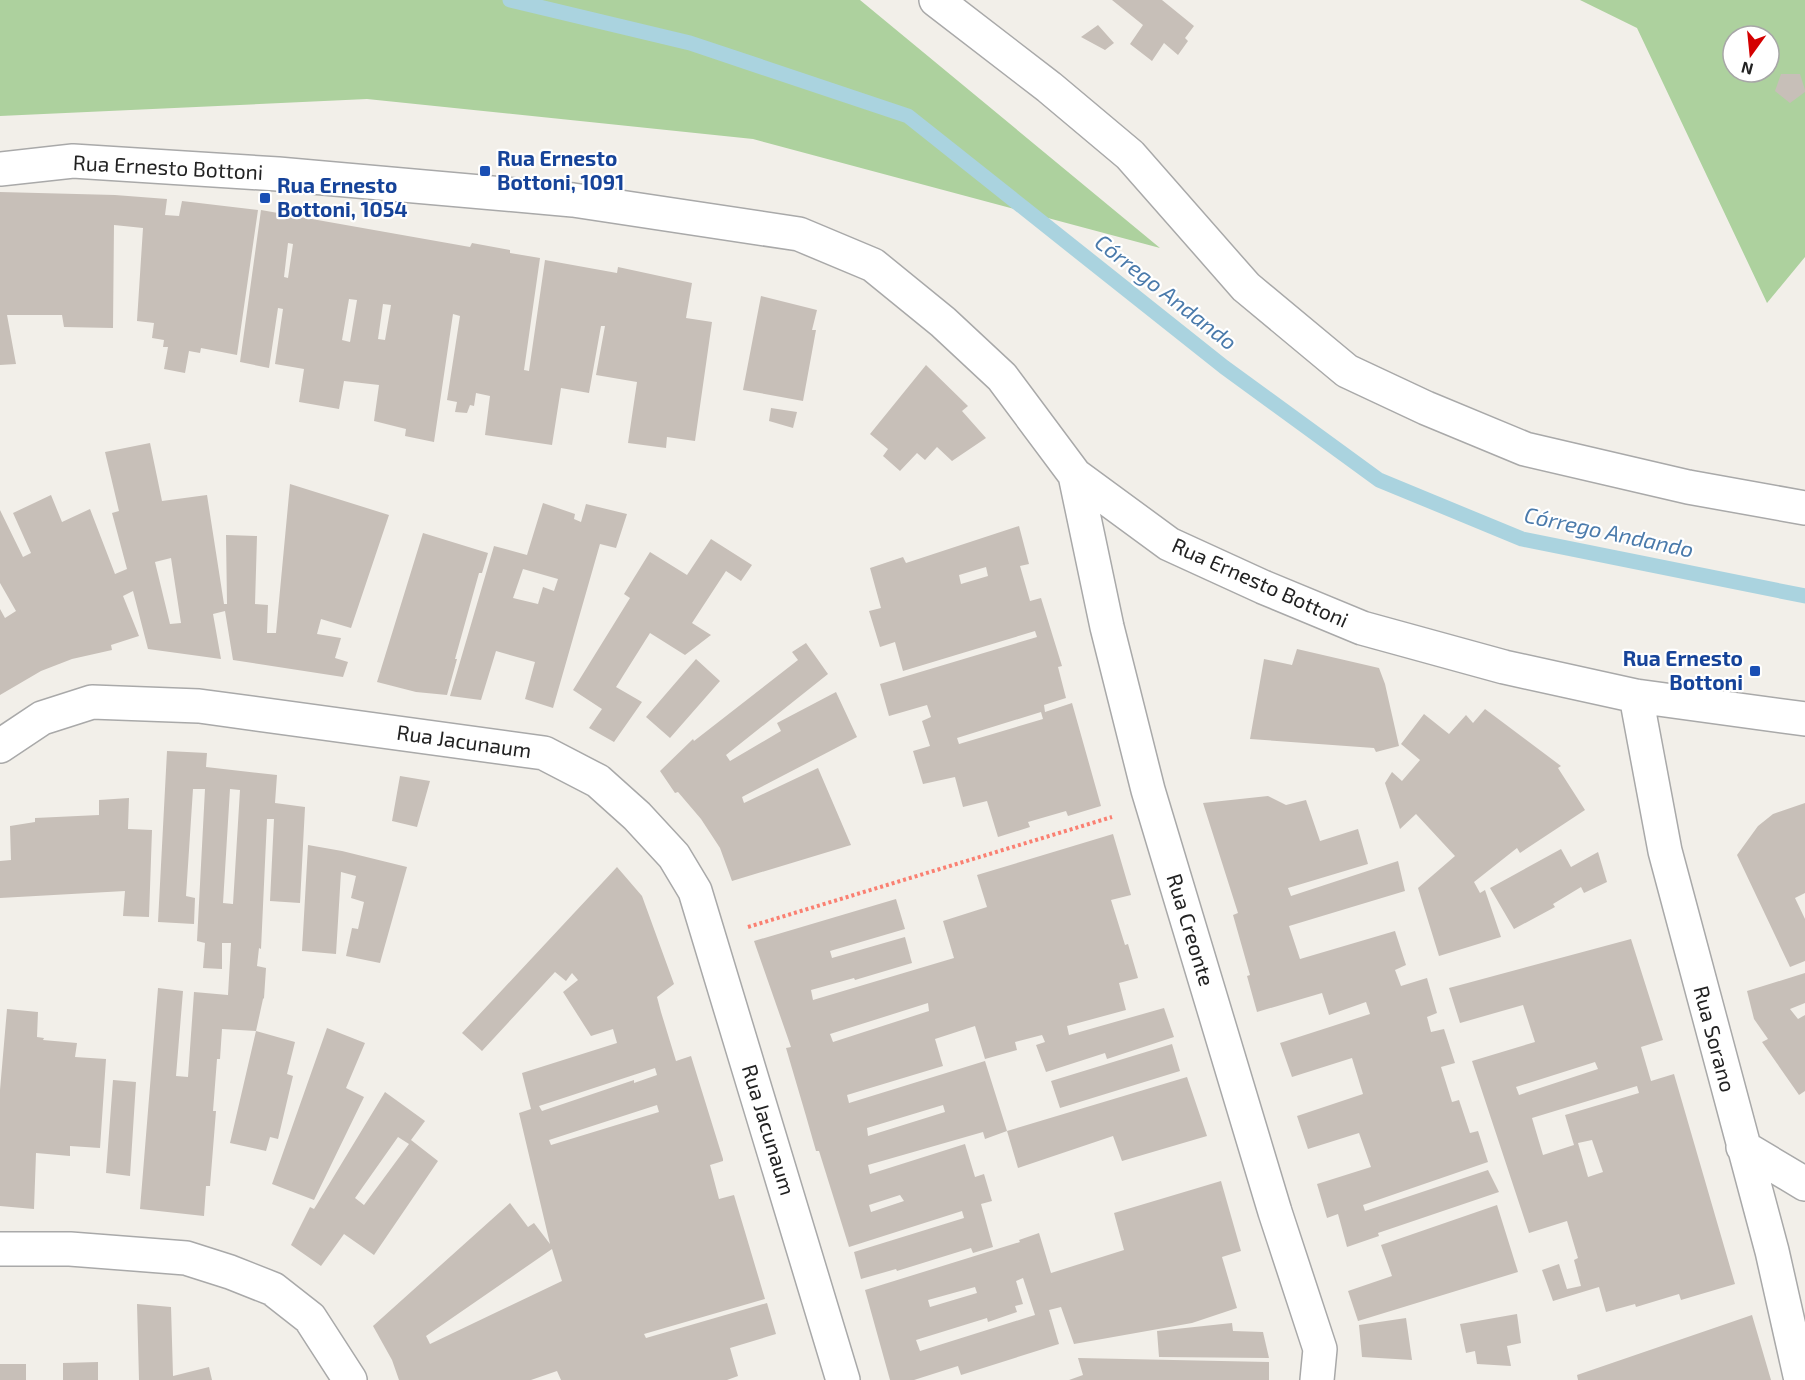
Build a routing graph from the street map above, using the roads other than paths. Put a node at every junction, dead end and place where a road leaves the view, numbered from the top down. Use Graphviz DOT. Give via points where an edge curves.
graph roads {
  1 [pos="936,0"];
  2 [pos="0,170"];
  3 [pos="1075,475"];
  4 [pos="1805,508"];
  5 [pos="1636,696"];
  6 [pos="1805,719"];
  7 [pos="0,746"];
  8 [pos="1743,1148"];
  9 [pos="1805,1184"];
  10 [pos="0,1249"];
  11 [pos="350,1380"];
  12 [pos="843,1380"];
  13 [pos="1317,1380"];
  14 [pos="1802,1380"];
  1 -- 4 [label="street" via="1130,155 1246,287 1347,371 1525,449 1688,487"];
  2 -- 3 [label="street, Rua Ernesto Bottoni" via="73,161 278,174 573,200 800,234 873,265 943,322 1002,377"];
  3 -- 5 [label="street, Rua Ernesto Bottoni" via="1169,544 1362,628 1504,667"];
  3 -- 13 [label="street, Rua Creonte" via="1107,627 1153,805 1320,1349"];
  5 -- 6 [label="street, Rua Ernesto Bottoni"];
  5 -- 8 [label="street, Rua Sorano" via="1665,851"];
  7 -- 12 [label="street, Rua Jacunaum" via="42,718 92,702 199,706 544,753 598,782 674,856 695,891"];
  8 -- 9 [label="street"];
  8 -- 14 [label="street, Rua Sorano"];
  10 -- 11 [label="street" via="70,1249 186,1258 230,1272 273,1289 310,1318"];
}
